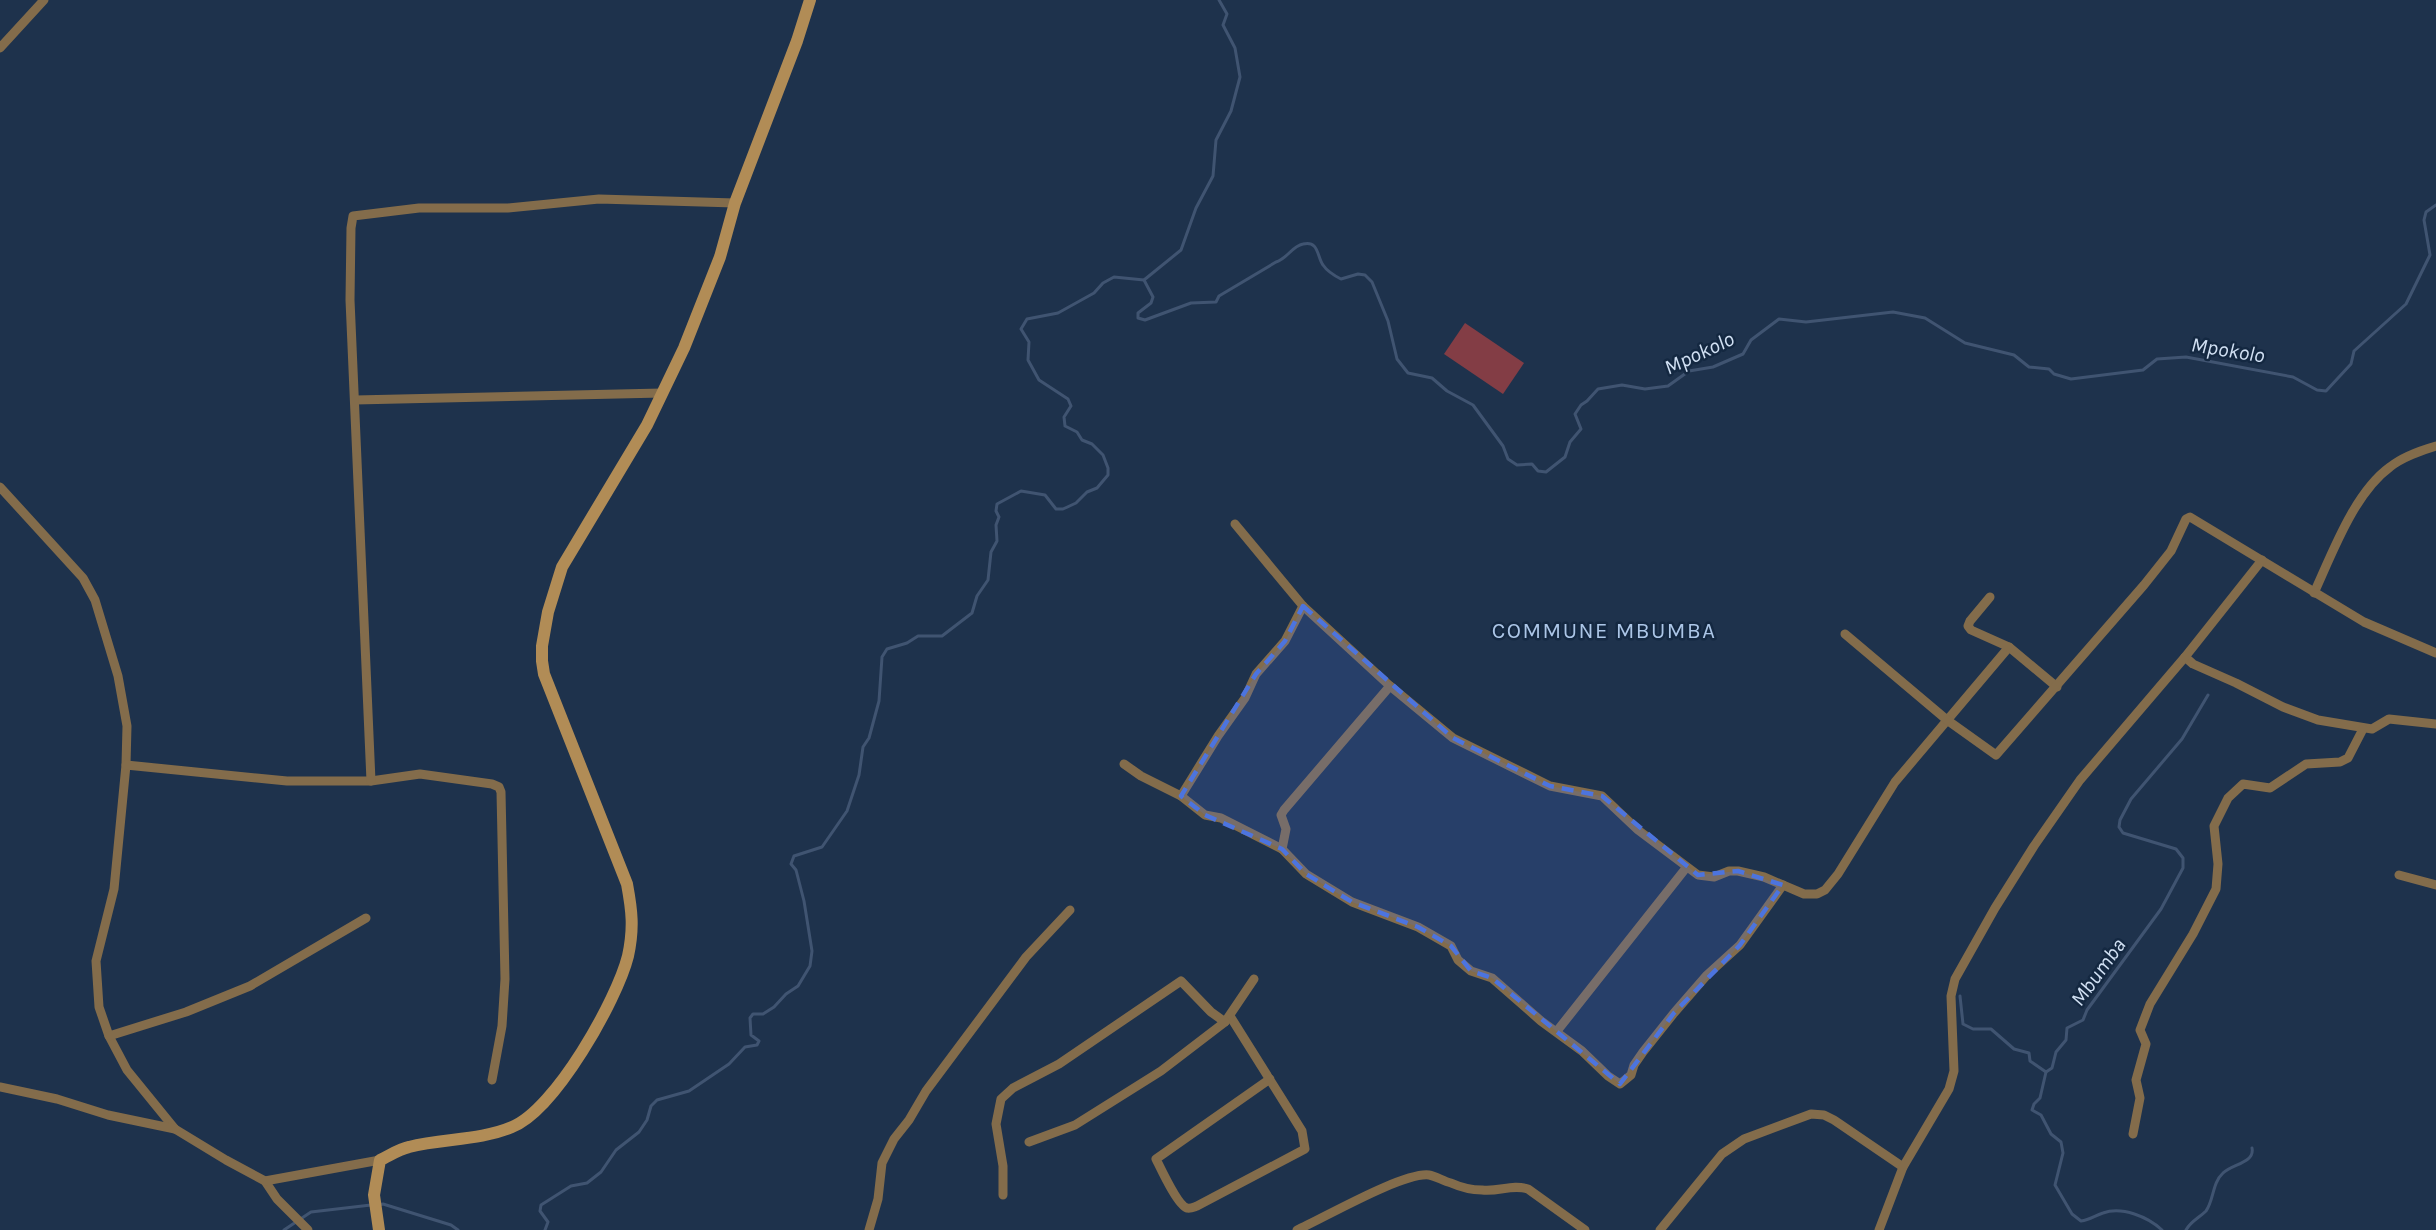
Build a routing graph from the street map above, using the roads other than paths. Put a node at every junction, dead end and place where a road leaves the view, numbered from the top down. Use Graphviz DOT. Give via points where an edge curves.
graph roads {
  1 [pos="44,0"];
  2 [pos="810,0"];
  3 [pos="0,48"];
  4 [pos="735,203"];
  5 [pos="662,393"];
  6 [pos="355,400"];
  7 [pos="2436,446"];
  8 [pos="0,487"];
  9 [pos="1235,524"];
  10 [pos="2262,560"];
  11 [pos="2314,592"];
  12 [pos="1990,597"];
  13 [pos="1303,606"];
  14 [pos="1845,634"];
  15 [pos="2009,647"];
  16 [pos="2436,653"];
  17 [pos="2185,657"];
  18 [pos="1390,687"];
  19 [pos="2057,687"];
  20 [pos="1947,720"];
  21 [pos="2436,724"];
  22 [pos="2363,729"];
  23 [pos="1124,764"];
  24 [pos="126,765"];
  25 [pos="371,781"];
  26 [pos="1181,796"];
  27 [pos="1282,849"];
  28 [pos="1686,868"];
  29 [pos="2399,875"];
  30 [pos="1783,885"];
  31 [pos="2436,885"];
  32 [pos="1070,910"];
  33 [pos="366,918"];
  34 [pos="1254,979"];
  35 [pos="1228,1019"];
  36 [pos="1557,1031"];
  37 [pos="109,1036"];
  38 [pos="1270,1079"];
  39 [pos="492,1080"];
  40 [pos="0,1087"];
  41 [pos="175,1129"];
  42 [pos="2133,1134"];
  43 [pos="1029,1143"];
  44 [pos="380,1160"];
  45 [pos="1903,1167"];
  46 [pos="265,1181"];
  47 [pos="1003,1195"];
  48 [pos="308,1230"];
  49 [pos="379,1230"];
  50 [pos="869,1230"];
  51 [pos="1297,1230"];
  52 [pos="1585,1230"];
  53 [pos="1660,1230"];
  54 [pos="1879,1230"];
  1 -- 3 [label="street"];
  2 -- 4 [label="main road"];
  4 -- 5 [label="main road" via="716,267"];
  4 -- 6 [label="street" via="599,199 508,208 419,208 355,214 351,219 350,300"];
  5 -- 6 [label="street"];
  5 -- 44 [label="main road" via="615,481 562,567 542,646 544,674 627,884 633,919 628,957 608,1006 578,1059 534,1112 514,1127 408,1147"];
  6 -- 25 [label="street"];
  7 -- 11 [label="street" via="2391,466 2380,476 2343,531"];
  8 -- 24 [label="street" via="83,578 95,600 127,726"];
  9 -- 13 [label="street"];
  10 -- 11 [label="street"];
  10 -- 17 [label="street"];
  10 -- 19 [label="street" via="2195,519 2186,519 2171,551"];
  11 -- 16 [label="street" via="2364,622"];
  12 -- 15 [label="street" via="1968,626"];
  13 -- 18 [label="street"];
  13 -- 26 [label="street" via="1285,640 1256,674 1245,698"];
  14 -- 20 [label="street"];
  15 -- 19 [label="street"];
  15 -- 20 [label="street"];
  17 -- 22 [label="street" via="2283,707 2318,720"];
  17 -- 45 [label="street" via="2080,780 2034,846 1963,964 1951,996 1952,1080"];
  18 -- 27 [label="street" via="1282,813 1286,829"];
  18 -- 28 [label="street" via="1454,738 1524,774 1550,786 1602,796"];
  19 -- 20 [label="street" via="1996,755"];
  20 -- 30 [label="street" via="1895,782 1825,890 1804,894"];
  21 -- 22 [label="street" via="2389,719 2372,729"];
  22 -- 42 [label="street" via="2348,758 2306,765 2270,788 2242,784 2228,798 2214,826 2216,889 2150,1004 2140,1030 2145,1044 2136,1080 2140,1098"];
  23 -- 26 [label="street"];
  24 -- 25 [label="street" via="287,781"];
  24 -- 37 [label="street" via="114,888 96,961 99,1006"];
  25 -- 39 [label="street" via="420,774 499,787 505,979 502,1026"];
  26 -- 27 [label="street" via="1205,815 1221,818"];
  27 -- 36 [label="street" via="1306,874 1352,902 1418,927 1451,946 1458,960 1471,971 1492,978"];
  28 -- 30 [label="street" via="1714,877 1738,871"];
  28 -- 36 [label="street"];
  29 -- 31 [label="street"];
  30 -- 36 [label="street" via="1740,945 1674,1012 1634,1065 1631,1075 1620,1084"];
  32 -- 50 [label="street" via="1026,957 894,1139 882,1163"];
  33 -- 37 [label="street" via="250,986 186,1012"];
  34 -- 35 [label="street"];
  35 -- 38 [label="street"];
  35 -- 43 [label="street" via="1126,1094 1075,1125"];
  35 -- 47 [label="street" via="1211,1012 1181,981 1059,1064 1013,1088 1000,1099 996,1124"];
  37 -- 41 [label="street" via="127,1070"];
  38 -- 38 [label="street" via="1302,1131 1305,1149 1197,1206 1185,1208 1156,1160"];
  40 -- 41 [label="street"];
  41 -- 46 [label="street"];
  44 -- 46 [label="street"];
  44 -- 49 [label="main road" via="374,1195"];
  45 -- 53 [label="street" via="1834,1120 1810,1114 1733,1144"];
  45 -- 54 [label="street"];
  46 -- 48 [label="street"];
  51 -- 52 [label="street" via="1381,1188 1421,1175 1480,1190 1518,1186 1528,1189"];
}
